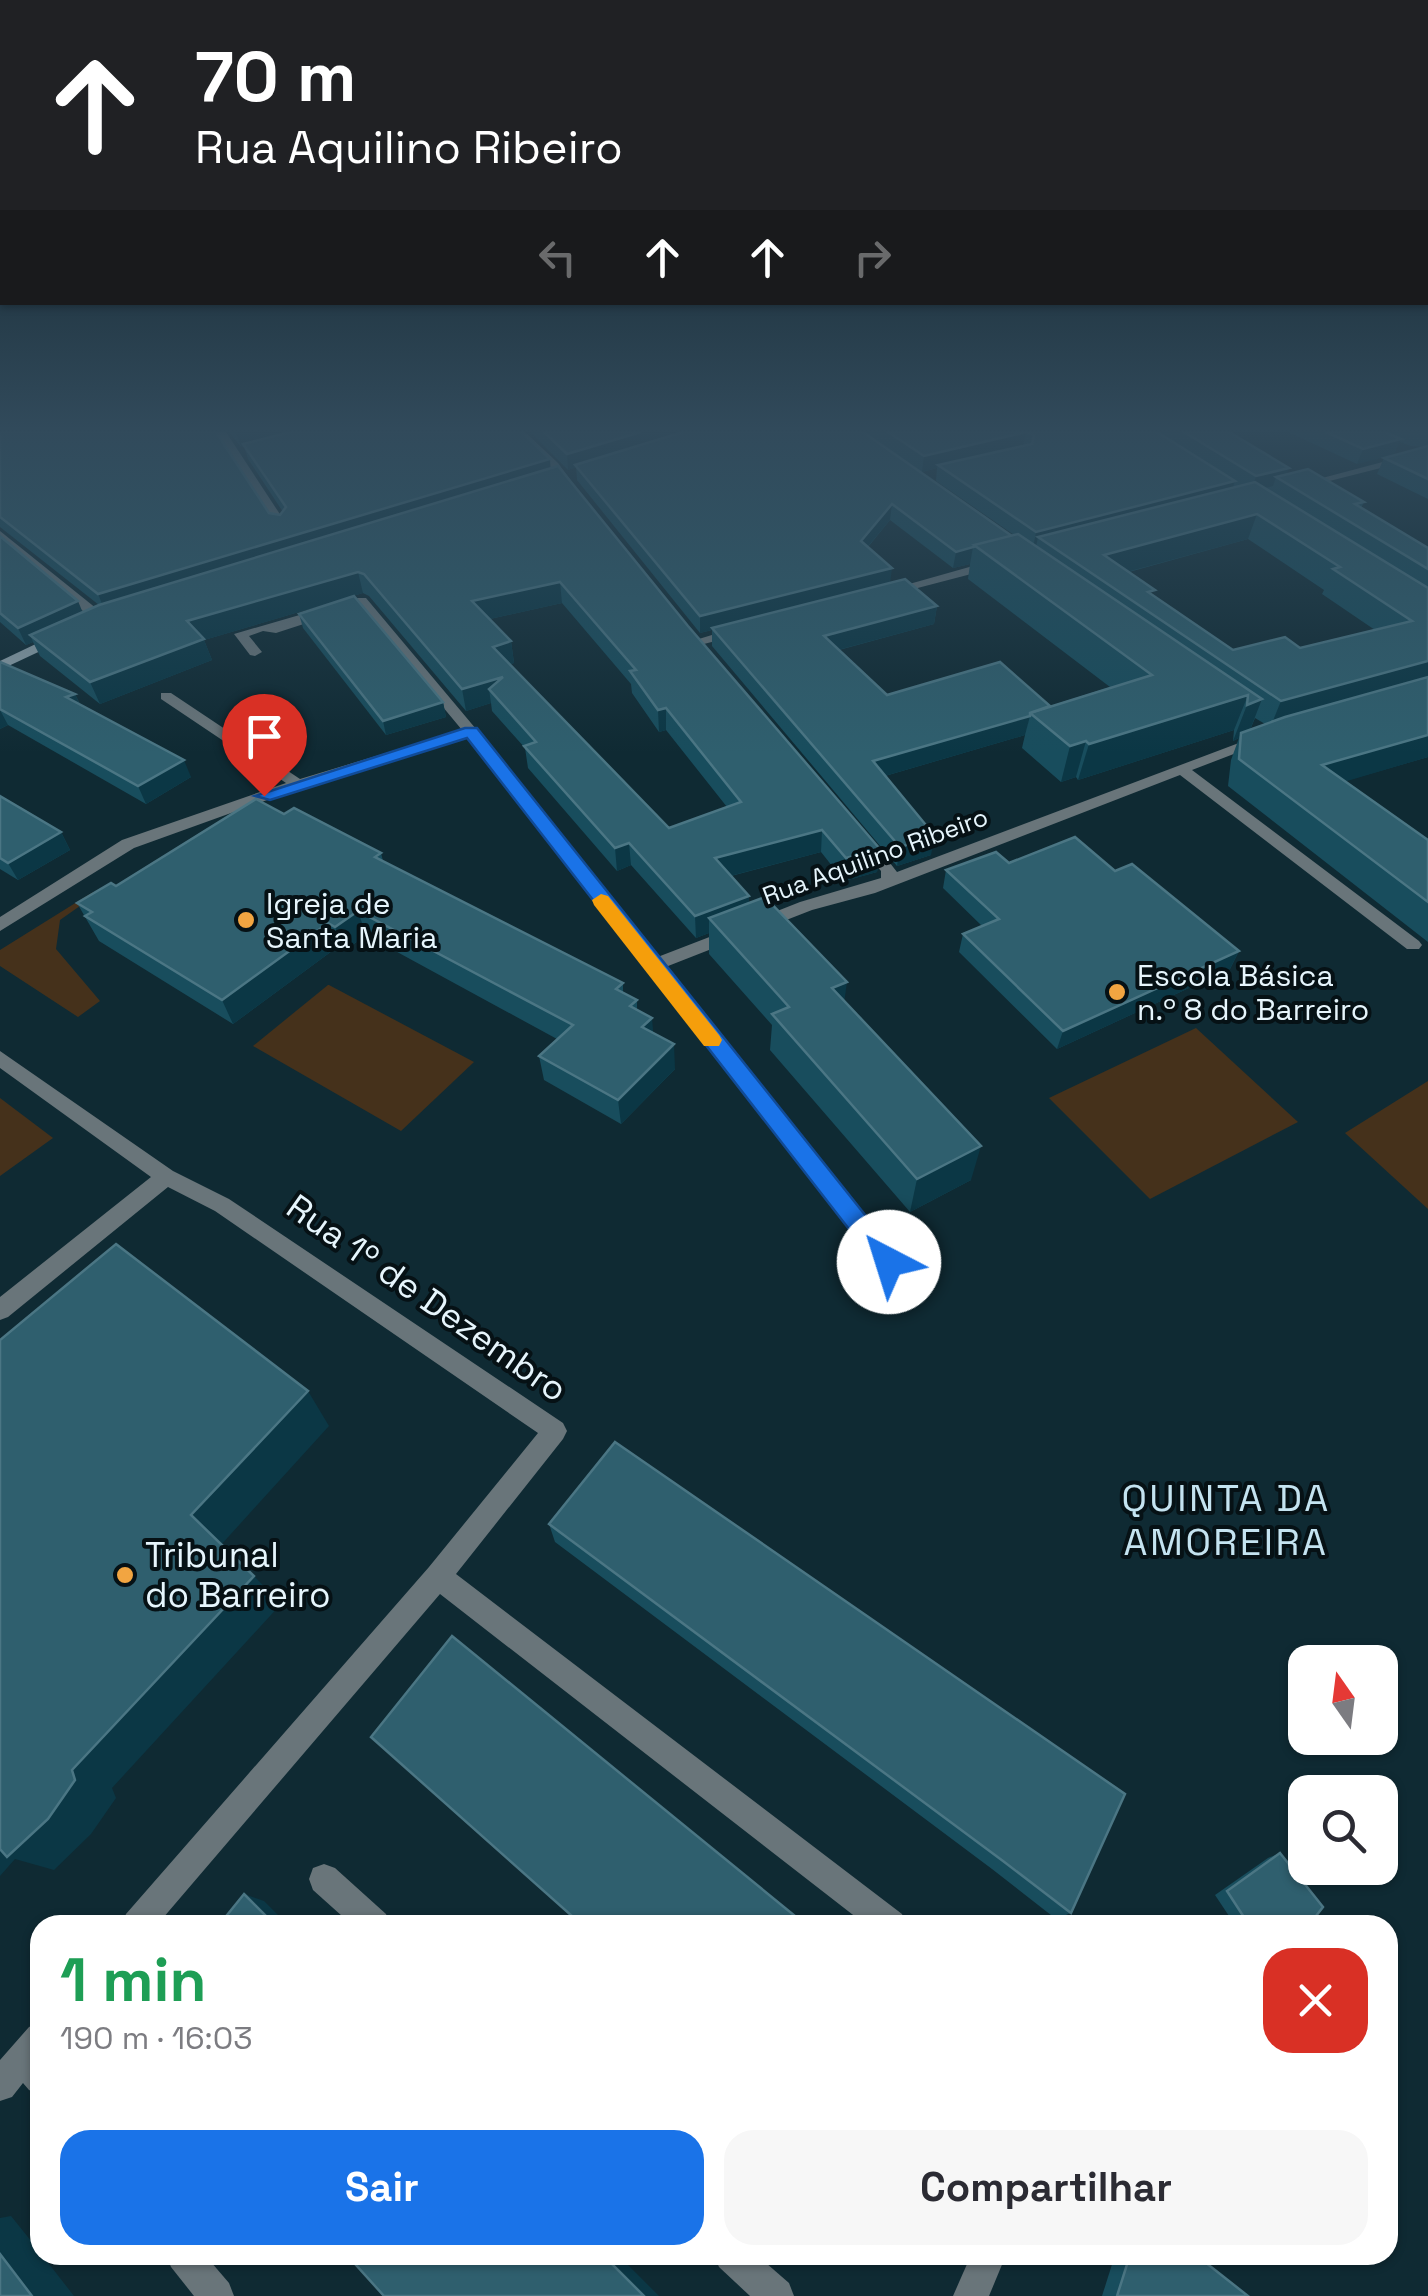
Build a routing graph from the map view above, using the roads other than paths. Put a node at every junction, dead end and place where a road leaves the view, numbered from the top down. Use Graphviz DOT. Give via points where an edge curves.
graph roads {
  1 [pos="5,539"];
  2 [pos="1013,559"];
  3 [pos="864,598"];
  4 [pos="120,614"];
  5 [pos="102,620"];
  6 [pos="684,627"];
  7 [pos="752,627"];
  8 [pos="696,642"];
  9 [pos="255,652"];
  10 [pos="709,657"];
  11 [pos="0,666"];
  12 [pos="166,696"];
  13 [pos="1251,726"];
  14 [pos="471,732"];
  15 [pos="1285,732"];
  16 [pos="1267,737"];
  17 [pos="1180,768"];
  18 [pos="298,784"];
  19 [pos="850,824"];
  20 [pos="889,881"];
  21 [pos="0,926"];
  22 [pos="1413,945"];
  23 [pos="652,966"];
  24 [pos="0,1058"];
  25 [pos="166,1177"];
  26 [pos="889,1262"];
  27 [pos="0,1310"];
  28 [pos="438,1576"];
  29 [pos="324,1879"];
  30 [pos="146,1915"];
  31 [pos="363,1915"];
  32 [pos="878,1915"];
  33 [pos="30,2061"];
  34 [pos="0,2085"];
  35 [pos="191,2265"];
  36 [pos="743,2265"];
  37 [pos="984,2265"];
  38 [pos="216,2296"];
  39 [pos="776,2296"];
  40 [pos="970,2296"];
  1 -- 5 [label="street"];
  2 -- 3 [label="street"];
  4 -- 5 [label="street"];
  5 -- 11 [label="street"];
  6 -- 8 [label="street"];
  7 -- 8 [label="street"];
  8 -- 10 [label="street"];
  9 -- 14 [label="street" via="241,634 362,601"];
  12 -- 18 [label="street"];
  13 -- 16 [label="street"];
  14 -- 18 [label="street"];
  14 -- 23 [label="street"];
  15 -- 16 [label="street, Rua Aquilino Ribeiro"];
  16 -- 17 [label="street, Rua Aquilino Ribeiro"];
  17 -- 20 [label="street, Rua Aquilino Ribeiro"];
  17 -- 22 [label="street"];
  18 -- 21 [label="street" via="128,844"];
  19 -- 20 [label="street" via="888,870"];
  20 -- 23 [label="street, Rua Aquilino Ribeiro"];
  23 -- 26 [label="street"];
  24 -- 25 [label="street"];
  25 -- 27 [label="street"];
  25 -- 28 [label="street, Rua 1º de Dezembro" via="241,1218 555,1431"];
  28 -- 30 [label="street, Rua 1º de Dezembro"];
  28 -- 32 [label="street"];
  29 -- 31 [label="street"];
  33 -- 34 [label="street"];
  35 -- 38 [label="street"];
  36 -- 39 [label="street"];
  37 -- 40 [label="street"];
}
